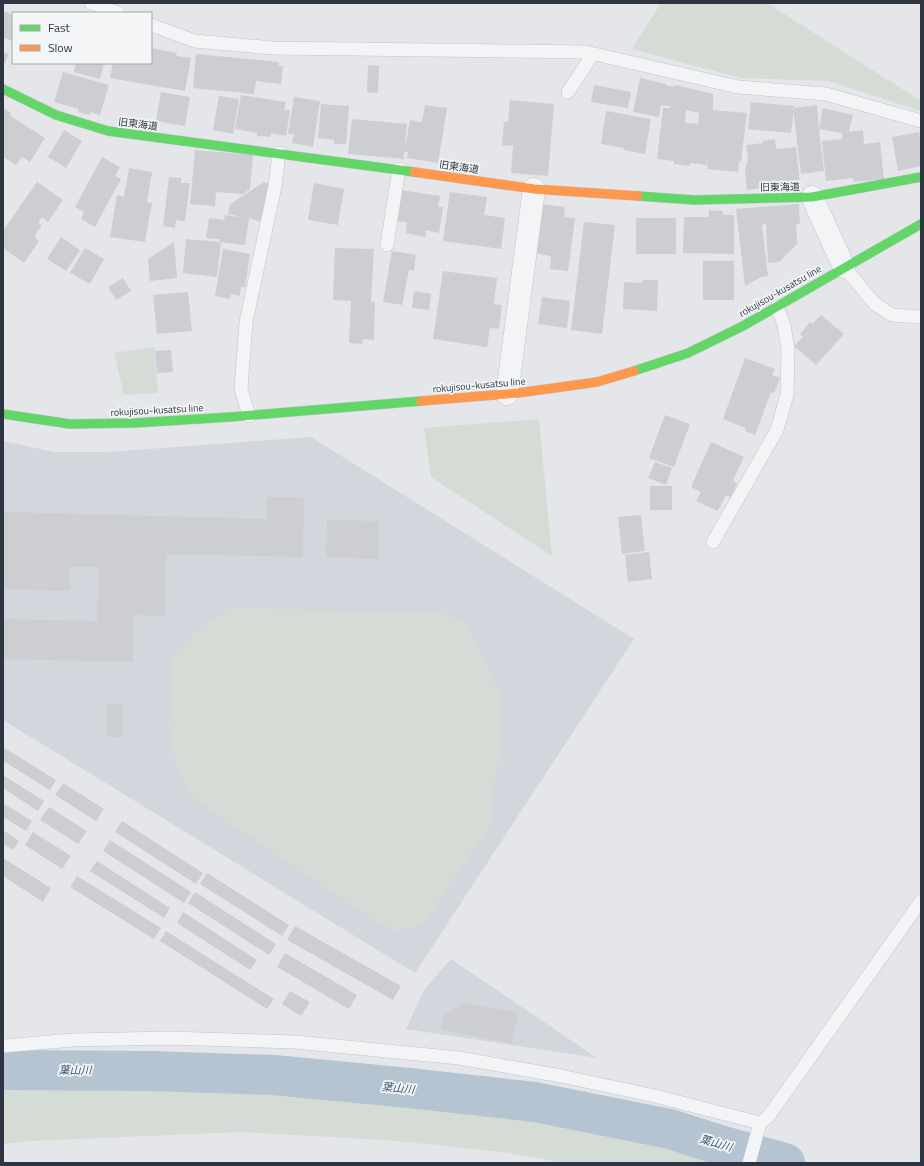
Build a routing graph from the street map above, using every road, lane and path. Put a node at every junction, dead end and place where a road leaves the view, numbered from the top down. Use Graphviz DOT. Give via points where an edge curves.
graph roads {
  1 [pos="91,3"];
  2 [pos="115,12"];
  3 [pos="152,25"];
  4 [pos="593,54"];
  5 [pos="3,89"];
  6 [pos="568,92"];
  7 [pos="921,121"];
  8 [pos="279,153"];
  9 [pos="399,169"];
  10 [pos="921,177"];
  11 [pos="534,189"];
  12 [pos="812,197"];
  13 [pos="921,224"];
  14 [pos="387,245"];
  15 [pos="844,267"];
  16 [pos="777,307"];
  17 [pos="921,317"];
  18 [pos="507,394"];
  19 [pos="3,414"];
  20 [pos="249,416"];
  21 [pos="713,542"];
  22 [pos="921,901"];
  23 [pos="3,1046"];
  24 [pos="759,1126"];
  25 [pos="749,1163"];
  1 -- 2 [label="lane"];
  3 -- 4 [label="lane" via="195,41 272,48"];
  4 -- 6 [label="lane"];
  4 -- 7 [label="lane" via="738,87 826,94"];
  5 -- 8 [label="main road, 旧東海道" via="56,114 108,131"];
  8 -- 9 [label="main road, 旧東海道"];
  8 -- 20 [label="lane" via="275,186 246,322 241,389"];
  9 -- 11 [label="main road, 旧東海道"];
  9 -- 14 [label="lane"];
  10 -- 12 [label="main road, 旧東海道"];
  11 -- 12 [label="main road, 旧東海道" via="694,200"];
  11 -- 18 [label="street"];
  12 -- 15 [label="street"];
  13 -- 15 [label="main road, rokujisou-kusatsu line"];
  15 -- 16 [label="main road, rokujisou-kusatsu line"];
  15 -- 17 [label="lane" via="875,304 892,315"];
  16 -- 18 [label="main road, rokujisou-kusatsu line" via="688,352 635,371 589,383"];
  16 -- 21 [label="lane" via="784,325 788,350 787,394 777,430"];
  18 -- 20 [label="main road, rokujisou-kusatsu line"];
  19 -- 20 [label="main road, rokujisou-kusatsu line" via="70,424"];
  22 -- 24 [label="lane" via="768,1117"];
  23 -- 24 [label="lane" via="73,1040 170,1038 295,1042 459,1058 655,1096"];
  24 -- 25 [label="lane"];
}
